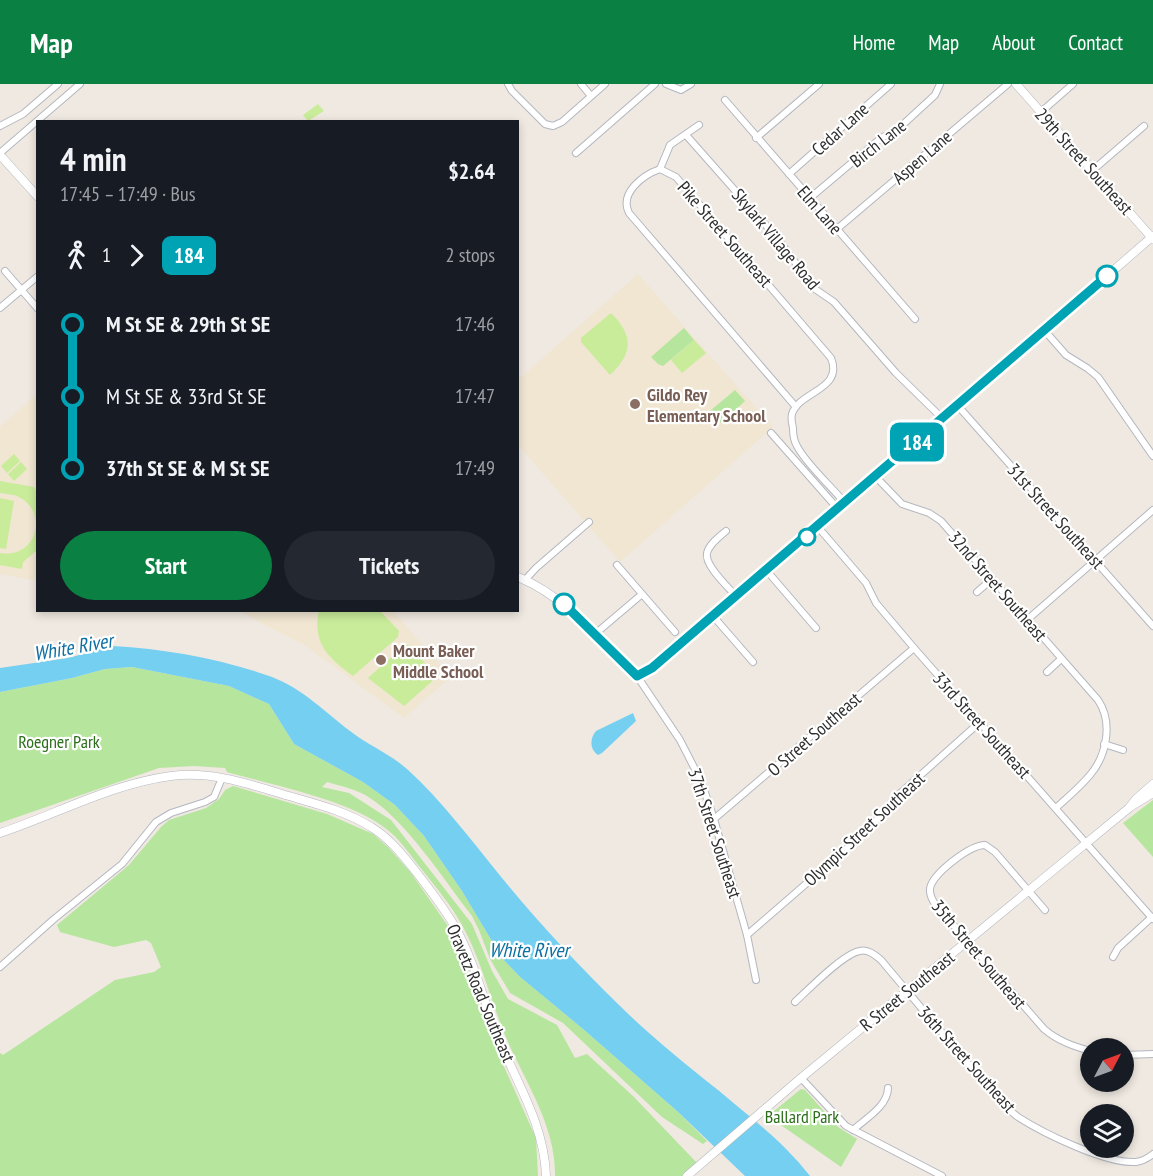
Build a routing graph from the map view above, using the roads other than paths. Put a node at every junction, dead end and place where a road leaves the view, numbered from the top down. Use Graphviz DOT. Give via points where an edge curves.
graph roads {
  1 [pos="58,84"];
  2 [pos="80,84"];
  3 [pos="508,84"];
  4 [pos="581,84"];
  5 [pos="605,84"];
  6 [pos="655,84"];
  7 [pos="666,84"];
  8 [pos="691,84"];
  9 [pos="819,84"];
  10 [pos="891,84"];
  11 [pos="940,84"];
  12 [pos="1008,84"];
  13 [pos="1016,84"];
  14 [pos="1073,84"];
  15 [pos="591,96"];
  16 [pos="725,100"];
  17 [pos="1041,112"];
  18 [pos="39,120"];
  19 [pos="36,122"];
  20 [pos="699,125"];
  21 [pos="0,126"];
  22 [pos="1144,126"];
  23 [pos="686,135"];
  24 [pos="756,138"];
  25 [pos="576,153"];
  26 [pos="0,154"];
  27 [pos="660,169"];
  28 [pos="1093,170"];
  29 [pos="789,174"];
  30 [pos="36,194"];
  31 [pos="810,198"];
  32 [pos="837,229"];
  33 [pos="1153,237"];
  34 [pos="5,271"];
  35 [pos="36,278"];
  36 [pos="21,290"];
  37 [pos="36,307"];
  38 [pos="0,308"];
  39 [pos="915,319"];
  40 [pos="1045,331"];
  41 [pos="958,406"];
  42 [pos="796,407"];
  43 [pos="943,419"];
  44 [pos="771,433"];
  45 [pos="1153,456"];
  46 [pos="876,477"];
  47 [pos="845,503"];
  48 [pos="838,509"];
  49 [pos="1153,510"];
  50 [pos="589,522"];
  51 [pos="818,527"];
  52 [pos="726,531"];
  53 [pos="1095,561"];
  54 [pos="617,565"];
  55 [pos="767,571"];
  56 [pos="521,579"];
  57 [pos="992,579"];
  58 [pos="977,592"];
  59 [pos="641,595"];
  60 [pos="736,596"];
  61 [pos="713,616"];
  62 [pos="1027,620"];
  63 [pos="1153,626"];
  64 [pos="816,628"];
  65 [pos="675,632"];
  66 [pos="596,634"];
  67 [pos="914,648"];
  68 [pos="1061,659"];
  69 [pos="753,662"];
  70 [pos="1047,672"];
  71 [pos="637,676"];
  72 [pos="980,722"];
  73 [pos="1104,744"];
  74 [pos="1123,750"];
  75 [pos="222,778"];
  76 [pos="1153,784"];
  77 [pos="1153,794"];
  78 [pos="1056,808"];
  79 [pos="1128,808"];
  80 [pos="714,819"];
  81 [pos="0,833"];
  82 [pos="1086,844"];
  83 [pos="1029,891"];
  84 [pos="1045,910"];
  85 [pos="1152,918"];
  86 [pos="747,935"];
  87 [pos="966,942"];
  88 [pos="1113,957"];
  89 [pos="0,967"];
  90 [pos="756,980"];
  91 [pos="906,991"];
  92 [pos="795,1002"];
  93 [pos="1080,1048"];
  94 [pos="1153,1054"];
  95 [pos="1134,1055"];
  96 [pos="801,1078"];
  97 [pos="888,1088"];
  98 [pos="853,1130"];
  99 [pos="1153,1154"];
  100 [pos="546,1176"];
  101 [pos="687,1176"];
  102 [pos="942,1176"];
  1 -- 21 [label="street" via="23,114"];
  2 -- 18 [label="street"];
  3 -- 15 [label="street" via="545,124 556,125"];
  4 -- 15 [label="street"];
  5 -- 15 [label="street"];
  6 -- 25 [label="street"];
  7 -- 8 [label="street" via="681,90"];
  9 -- 24 [label="street"];
  10 -- 29 [label="street, Cedar Lane"];
  11 -- 31 [label="street, Birch Lane" via="936,95 897,130 881,138"];
  12 -- 32 [label="street, Aspen Lane"];
  13 -- 17 [label="street, 29th Street Southeast"];
  14 -- 17 [label="street"];
  16 -- 24 [label="street, Elm Lane"];
  17 -- 28 [label="street, 29th Street Southeast"];
  19 -- 26 [label="street"];
  20 -- 23 [label="street"];
  22 -- 28 [label="street"];
  23 -- 27 [label="street" via="669,145"];
  23 -- 43 [label="street, Skylark Village Road" via="777,238 815,289 834,302 896,373"];
  24 -- 29 [label="street, Elm Lane"];
  26 -- 30 [label="street"];
  27 -- 42 [label="street, Pike Street Southeast" via="647,175 630,192 627,211"];
  27 -- 42 [label="street, Pike Street Southeast" via="676,177 831,358 834,369 828,382"];
  28 -- 33 [label="street, 29th Street Southeast"];
  29 -- 31 [label="street, Elm Lane"];
  31 -- 32 [label="street, Elm Lane"];
  32 -- 39 [label="street, Elm Lane"];
  33 -- 40 [label="street"];
  34 -- 36 [label="street"];
  35 -- 36 [label="street"];
  36 -- 37 [label="street"];
  36 -- 38 [label="street"];
  40 -- 41 [label="street"];
  40 -- 45 [label="street" via="1066,355 1098,377"];
  41 -- 43 [label="street"];
  41 -- 53 [label="street, 31st Street Southeast"];
  42 -- 47 [label="street" via="791,415 796,445"];
  43 -- 46 [label="street"];
  44 -- 48 [label="street"];
  46 -- 47 [label="street"];
  46 -- 57 [label="street, 32nd Street Southeast" via="902,504 941,521"];
  47 -- 48 [label="street"];
  48 -- 51 [label="street"];
  49 -- 53 [label="street"];
  50 -- 56 [label="street"];
  51 -- 55 [label="street"];
  51 -- 67 [label="street, 33rd Street Southeast"];
  52 -- 60 [label="street" via="710,546 706,556"];
  53 -- 62 [label="street"];
  53 -- 63 [label="street, 31st Street Southeast"];
  54 -- 59 [label="street"];
  55 -- 60 [label="street"];
  55 -- 64 [label="street"];
  56 -- 66 [label="street, 37th Street Southeast" via="564,604"];
  57 -- 58 [label="street"];
  57 -- 62 [label="street, 32nd Street Southeast"];
  59 -- 65 [label="street"];
  59 -- 66 [label="street"];
  60 -- 61 [label="street"];
  61 -- 69 [label="street"];
  61 -- 71 [label="street" via="652,668"];
  62 -- 68 [label="street, 32nd Street Southeast"];
  66 -- 71 [label="street, 37th Street Southeast"];
  67 -- 72 [label="street, 33rd Street Southeast"];
  67 -- 80 [label="street, O Street Southeast"];
  68 -- 70 [label="street"];
  68 -- 73 [label="street, 32nd Street Southeast" via="1105,713"];
  71 -- 80 [label="street, 37th Street Southeast" via="691,759"];
  72 -- 78 [label="street, 33rd Street Southeast"];
  72 -- 86 [label="street, Olympic Street Southeast" via="892,800 868,830"];
  73 -- 74 [label="street"];
  73 -- 78 [label="street" via="1092,774"];
  75 -- 81 [label="street, Oravetz Road Southeast" via="186,775 157,779 93,797"];
  75 -- 89 [label="street" via="214,797 167,815 151,826 122,864"];
  75 -- 100 [label="street, Oravetz Road Southeast" via="350,816 381,834 402,854 465,945 497,1036 538,1126"];
  76 -- 79 [label="street, R Street Southeast"];
  77 -- 79 [label="street, R Street Southeast"];
  78 -- 82 [label="street, 33rd Street Southeast"];
  79 -- 82 [label="street, R Street Southeast"];
  80 -- 86 [label="street, 37th Street Southeast"];
  82 -- 83 [label="street, R Street Southeast"];
  82 -- 85 [label="street, 33rd Street Southeast"];
  83 -- 84 [label="street"];
  83 -- 87 [label="street, R Street Southeast"];
  83 -- 87 [label="street, 35th Street Southeast" via="993,850 977,845 967,851 938,876 930,892"];
  85 -- 88 [label="street"];
  86 -- 90 [label="street, 37th Street Southeast"];
  87 -- 91 [label="street, R Street Southeast"];
  87 -- 93 [label="street, 35th Street Southeast" via="1044,1029 1056,1039"];
  91 -- 92 [label="street, 36th Street Southeast" via="879,958 858,951"];
  91 -- 96 [label="street, R Street Southeast"];
  91 -- 99 [label="street, 36th Street Southeast" via="1016,1115 1087,1151 1129,1161 1144,1160"];
  94 -- 95 [label="street"];
  96 -- 98 [label="street"];
  96 -- 101 [label="street, R Street Southeast"];
  97 -- 98 [label="street" via="883,1103"];
  98 -- 102 [label="street"];
}
